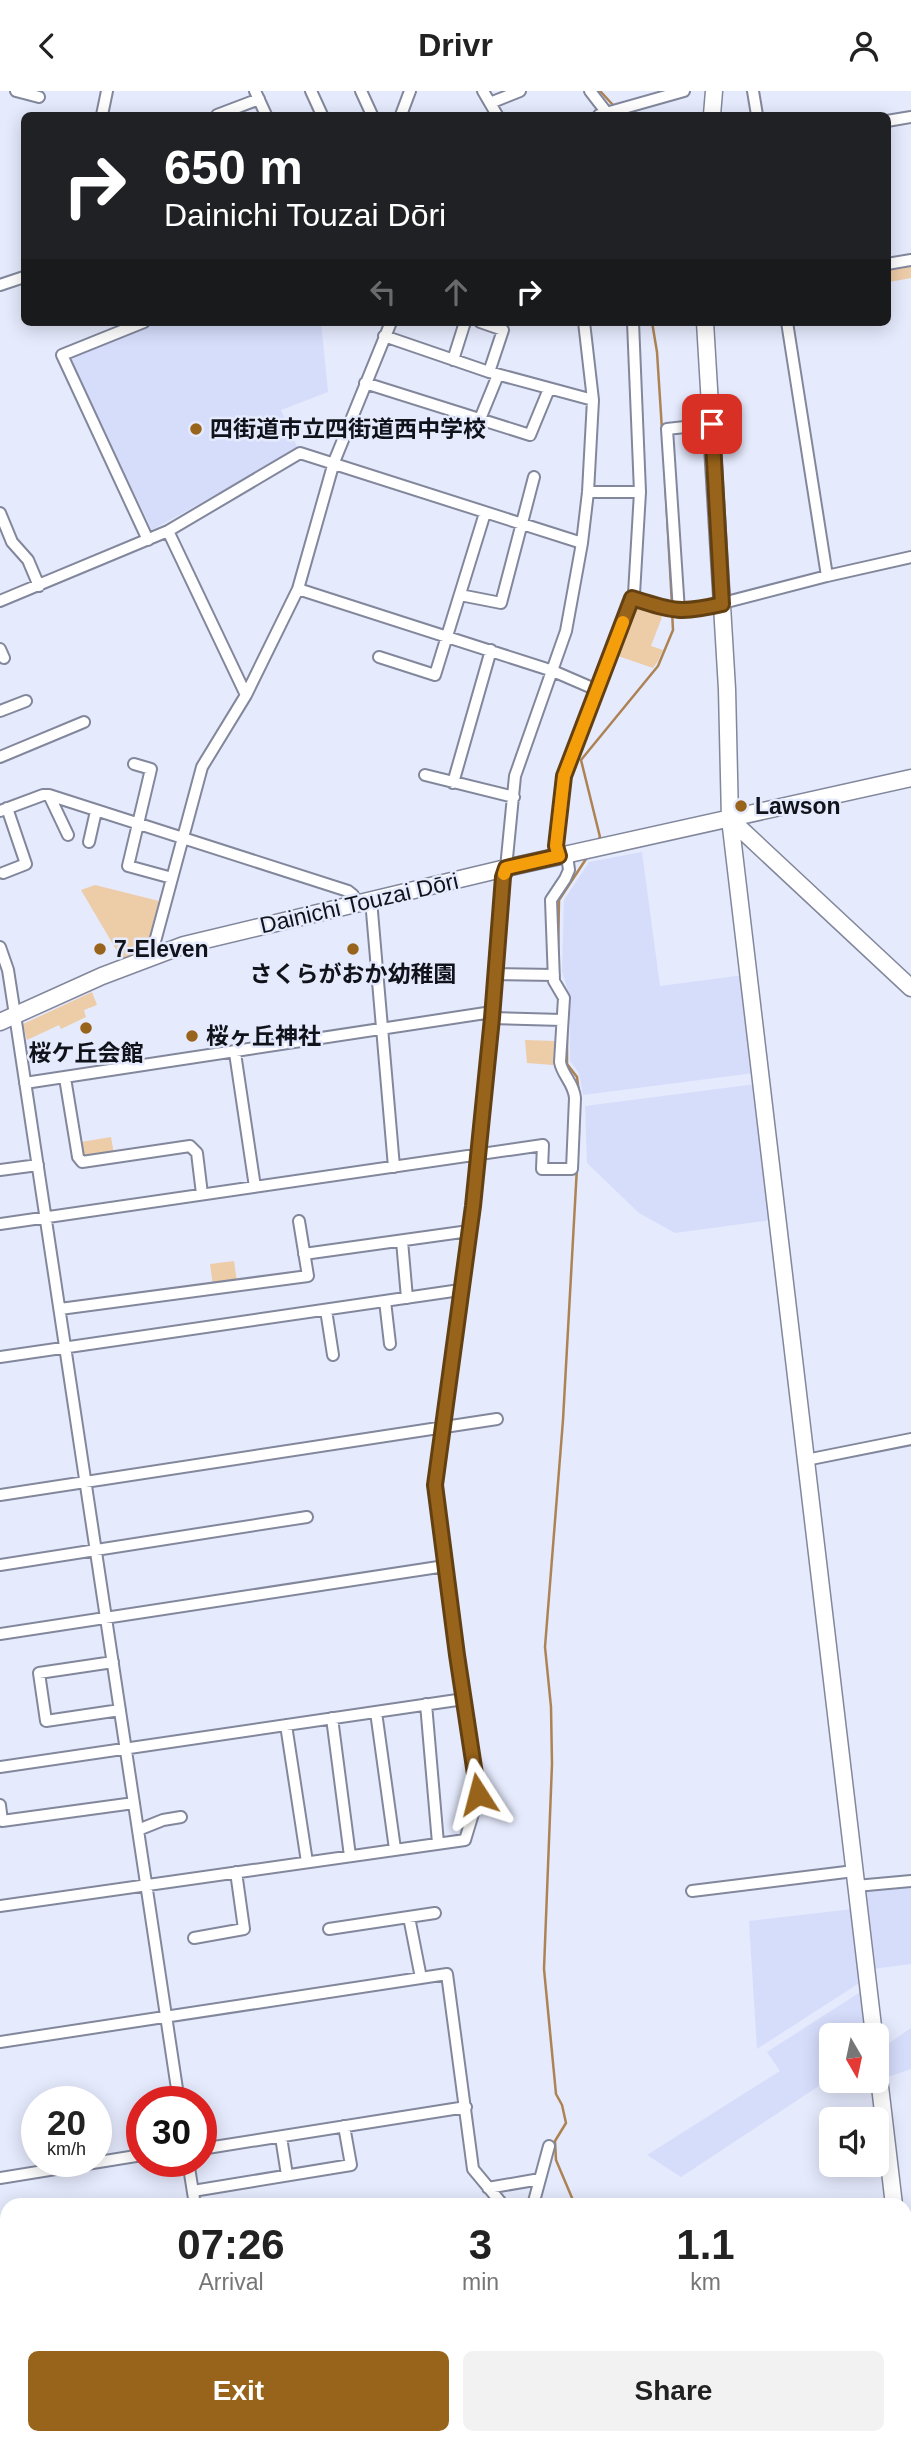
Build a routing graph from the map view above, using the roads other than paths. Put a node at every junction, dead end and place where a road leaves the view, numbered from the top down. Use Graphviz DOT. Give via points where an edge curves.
graph roads {
  1 [pos="16,91"];
  2 [pos="107,91"];
  3 [pos="311,91"];
  4 [pos="361,91"];
  5 [pos="410,91"];
  6 [pos="483,91"];
  7 [pos="520,91"];
  8 [pos="590,91"];
  9 [pos="684,91"];
  10 [pos="714,91"];
  11 [pos="753,91"];
  12 [pos="257,95"];
  13 [pos="647,96"];
  14 [pos="39,97"];
  15 [pos="490,103"];
  16 [pos="103,112"];
  17 [pos="223,112"];
  18 [pos="265,112"];
  19 [pos="321,112"];
  20 [pos="371,112"];
  21 [pos="402,112"];
  22 [pos="495,112"];
  23 [pos="602,112"];
  24 [pos="622,112"];
  25 [pos="712,112"];
  26 [pos="756,112"];
  27 [pos="911,117"];
  28 [pos="891,120"];
  29 [pos="911,260"];
  30 [pos="891,263"];
  31 [pos="21,278"];
  32 [pos="0,285"];
  33 [pos="134,326"];
  34 [pos="388,326"];
  35 [pos="464,326"];
  36 [pos="492,326"];
  37 [pos="584,326"];
  38 [pos="632,326"];
  39 [pos="705,326"];
  40 [pos="788,326"];
  41 [pos="384,336"];
  42 [pos="453,360"];
  43 [pos="493,374"];
  44 [pos="365,383"];
  45 [pos="549,389"];
  46 [pos="593,400"];
  47 [pos="480,419"];
  48 [pos="712,424"];
  49 [pos="334,462"];
  50 [pos="534,477"];
  51 [pos="588,492"];
  52 [pos="640,492"];
  53 [pos="0,513"];
  54 [pos="485,513"];
  55 [pos="522,524"];
  56 [pos="168,531"];
  57 [pos="148,540"];
  58 [pos="582,543"];
  59 [pos="911,557"];
  60 [pos="827,576"];
  61 [pos="39,586"];
  62 [pos="298,589"];
  63 [pos="460,595"];
  64 [pos="632,598"];
  65 [pos="0,601"];
  66 [pos="722,604"];
  67 [pos="679,611"];
  68 [pos="447,636"];
  69 [pos="491,650"];
  70 [pos="379,657"];
  71 [pos="553,671"];
  72 [pos="597,689"];
  73 [pos="246,695"];
  74 [pos="26,701"];
  75 [pos="0,711"];
  76 [pos="84,722"];
  77 [pos="0,757"];
  78 [pos="134,764"];
  79 [pos="425,775"];
  80 [pos="911,778"];
  81 [pos="453,783"];
  82 [pos="49,795"];
  83 [pos="514,797"];
  84 [pos="4,810"];
  85 [pos="96,810"];
  86 [pos="730,819"];
  87 [pos="137,824"];
  88 [pos="68,835"];
  89 [pos="182,838"];
  90 [pos="89,842"];
  91 [pos="563,855"];
  92 [pos="506,868"];
  93 [pos="3,873"];
  94 [pos="172,878"];
  95 [pos="363,902"];
  96 [pos="0,947"];
  97 [pos="155,954"];
  98 [pos="495,974"];
  99 [pos="554,975"];
  100 [pos="911,988"];
  101 [pos="15,1015"];
  102 [pos="492,1015"];
  103 [pos="562,1020"];
  104 [pos="0,1023"];
  105 [pos="383,1029"];
  106 [pos="235,1053"];
  107 [pos="65,1078"];
  108 [pos="25,1083"];
  109 [pos="477,1154"];
  110 [pos="38,1165"];
  111 [pos="394,1167"];
  112 [pos="0,1170"];
  113 [pos="256,1187"];
  114 [pos="201,1194"];
  115 [pos="46,1217"];
  116 [pos="299,1221"];
  117 [pos="0,1224"];
  118 [pos="469,1231"];
  119 [pos="402,1241"];
  120 [pos="304,1254"];
  121 [pos="460,1290"];
  122 [pos="407,1298"];
  123 [pos="385,1301"];
  124 [pos="60,1309"];
  125 [pos="326,1310"];
  126 [pos="390,1344"];
  127 [pos="65,1348"];
  128 [pos="333,1355"];
  129 [pos="0,1357"];
  130 [pos="498,1419"];
  131 [pos="442,1428"];
  132 [pos="911,1439"];
  133 [pos="806,1460"];
  134 [pos="86,1482"];
  135 [pos="0,1495"];
  136 [pos="307,1517"];
  137 [pos="96,1551"];
  138 [pos="0,1565"];
  139 [pos="445,1566"];
  140 [pos="106,1618"];
  141 [pos="0,1634"];
  142 [pos="113,1662"];
  143 [pos="464,1699"];
  144 [pos="426,1704"];
  145 [pos="120,1710"];
  146 [pos="376,1711"];
  147 [pos="332,1718"];
  148 [pos="286,1725"];
  149 [pos="126,1748"];
  150 [pos="0,1767"];
  151 [pos="134,1803"];
  152 [pos="0,1805"];
  153 [pos="181,1817"];
  154 [pos="138,1830"];
  155 [pos="438,1843"];
  156 [pos="395,1849"];
  157 [pos="350,1856"];
  158 [pos="307,1862"];
  159 [pos="236,1872"];
  160 [pos="855,1878"];
  161 [pos="911,1881"];
  162 [pos="146,1884"];
  163 [pos="692,1891"];
  164 [pos="0,1906"];
  165 [pos="435,1913"];
  166 [pos="409,1917"];
  167 [pos="329,1930"];
  168 [pos="194,1938"];
  169 [pos="421,1978"];
  170 [pos="167,2017"];
  171 [pos="873,2023"];
  172 [pos="0,2042"];
  173 [pos="177,2086"];
  174 [pos="881,2093"];
  175 [pos="466,2107"];
  176 [pos="344,2126"];
  177 [pos="281,2137"];
  178 [pos="549,2146"];
  179 [pos="217,2147"];
  180 [pos="126,2158"];
  181 [pos="287,2175"];
  182 [pos="191,2177"];
  183 [pos="0,2178"];
  184 [pos="540,2179"];
  185 [pos="488,2188"];
  186 [pos="193,2191"];
  187 [pos="194,2198"];
  188 [pos="497,2198"];
  189 [pos="535,2198"];
  190 [pos="893,2198"];
  1 -- 14 [label="street"];
  2 -- 16 [label="street"];
  3 -- 19 [label="street"];
  4 -- 20 [label="street"];
  5 -- 21 [label="street"];
  6 -- 15 [label="street"];
  7 -- 15 [label="street"];
  8 -- 23 [label="street"];
  9 -- 13 [label="street"];
  10 -- 25 [label="street"];
  11 -- 26 [label="street"];
  12 -- 17 [label="street"];
  12 -- 18 [label="street"];
  13 -- 24 [label="street"];
  15 -- 22 [label="street"];
  27 -- 28 [label="street"];
  29 -- 30 [label="street"];
  31 -- 32 [label="street"];
  33 -- 57 [label="street" via="62,355"];
  34 -- 41 [label="street"];
  35 -- 42 [label="street"];
  36 -- 43 [label="street" via="503,330"];
  37 -- 46 [label="street"];
  38 -- 52 [label="street"];
  39 -- 48 [label="street"];
  40 -- 60 [label="street"];
  41 -- 42 [label="street"];
  41 -- 44 [label="street"];
  42 -- 43 [label="street"];
  43 -- 45 [label="street"];
  43 -- 47 [label="street"];
  44 -- 47 [label="street"];
  44 -- 49 [label="street"];
  45 -- 46 [label="street"];
  45 -- 47 [label="street" via="530,435"];
  46 -- 51 [label="street"];
  48 -- 66 [label="street"];
  48 -- 67 [label="street" via="667,429"];
  49 -- 54 [label="street"];
  49 -- 56 [label="street" via="300,453"];
  49 -- 62 [label="street"];
  50 -- 55 [label="street"];
  51 -- 52 [label="street"];
  51 -- 58 [label="street"];
  52 -- 64 [label="street"];
  53 -- 61 [label="street"];
  54 -- 55 [label="street"];
  54 -- 63 [label="street"];
  55 -- 58 [label="street"];
  55 -- 63 [label="street" via="501,603"];
  56 -- 57 [label="street"];
  56 -- 73 [label="street"];
  57 -- 61 [label="street"];
  58 -- 71 [label="street" via="566,631"];
  59 -- 60 [label="street"];
  60 -- 66 [label="street"];
  61 -- 65 [label="street"];
  62 -- 68 [label="street"];
  62 -- 73 [label="street"];
  63 -- 68 [label="street"];
  64 -- 67 [label="street"];
  64 -- 72 [label="street"];
  66 -- 67 [label="street"];
  66 -- 86 [label="street"];
  68 -- 69 [label="street"];
  68 -- 70 [label="street" via="435,675"];
  69 -- 71 [label="street"];
  69 -- 81 [label="street"];
  71 -- 72 [label="street"];
  71 -- 83 [label="street" via="515,776"];
  72 -- 91 [label="street" via="564,776 556,846"];
  73 -- 89 [label="street" via="202,767"];
  74 -- 75 [label="street"];
  76 -- 77 [label="street"];
  78 -- 87 [label="street" via="152,769"];
  79 -- 81 [label="street"];
  80 -- 86 [label="street, Dainichi Touzai Dōri"];
  81 -- 83 [label="street"];
  82 -- 84 [label="street"];
  82 -- 85 [label="street"];
  82 -- 88 [label="street"];
  83 -- 92 [label="street"];
  84 -- 93 [label="street" via="26,863"];
  85 -- 87 [label="street"];
  85 -- 90 [label="street"];
  86 -- 91 [label="street, Dainichi Touzai Dōri"];
  86 -- 100 [label="street"];
  86 -- 133 [label="street"];
  87 -- 89 [label="street"];
  87 -- 94 [label="street" via="128,866"];
  89 -- 94 [label="street"];
  89 -- 95 [label="street" via="348,891"];
  91 -- 92 [label="street, Dainichi Touzai Dōri"];
  91 -- 99 [label="street" via="569,870 551,900"];
  92 -- 95 [label="street, Dainichi Touzai Dōri"];
  92 -- 98 [label="street"];
  94 -- 97 [label="street"];
  95 -- 97 [label="street, Dainichi Touzai Dōri"];
  95 -- 105 [label="street"];
  96 -- 101 [label="street"];
  97 -- 101 [label="street, Dainichi Touzai Dōri"];
  98 -- 99 [label="street"];
  98 -- 102 [label="street"];
  99 -- 103 [label="street" via="564,998"];
  101 -- 104 [label="street, Dainichi Touzai Dōri"];
  101 -- 108 [label="street"];
  102 -- 103 [label="street"];
  102 -- 105 [label="street"];
  102 -- 109 [label="street"];
  103 -- 109 [label="street" via="562,1069 575,1098 572,1169 542,1168 543,1145"];
  105 -- 106 [label="street"];
  105 -- 111 [label="street"];
  106 -- 107 [label="street"];
  106 -- 113 [label="street"];
  107 -- 108 [label="street"];
  107 -- 114 [label="street" via="82,1162 190,1146 197,1153"];
  108 -- 110 [label="street"];
  109 -- 111 [label="street"];
  109 -- 118 [label="street"];
  110 -- 112 [label="street"];
  110 -- 115 [label="street"];
  111 -- 113 [label="street"];
  113 -- 114 [label="street"];
  114 -- 115 [label="street"];
  115 -- 117 [label="street"];
  115 -- 124 [label="street"];
  116 -- 120 [label="street"];
  118 -- 119 [label="street"];
  118 -- 121 [label="street"];
  119 -- 120 [label="street"];
  119 -- 122 [label="street"];
  120 -- 124 [label="street" via="308,1276"];
  121 -- 122 [label="street"];
  121 -- 131 [label="street"];
  122 -- 123 [label="street"];
  123 -- 125 [label="street"];
  123 -- 126 [label="street"];
  124 -- 127 [label="street"];
  125 -- 127 [label="street"];
  125 -- 128 [label="street"];
  127 -- 129 [label="street"];
  127 -- 134 [label="street"];
  130 -- 131 [label="street"];
  131 -- 134 [label="street"];
  131 -- 139 [label="street" via="435,1485"];
  132 -- 133 [label="street"];
  133 -- 160 [label="street"];
  134 -- 135 [label="street"];
  134 -- 137 [label="street"];
  136 -- 137 [label="street"];
  137 -- 138 [label="street"];
  137 -- 140 [label="street"];
  139 -- 140 [label="street"];
  139 -- 143 [label="street"];
  140 -- 141 [label="street"];
  140 -- 142 [label="street"];
  142 -- 145 [label="street"];
  142 -- 145 [label="street" via="39,1673 46,1721"];
  143 -- 144 [label="street"];
  143 -- 155 [label="street" via="478,1794 465,1840"];
  144 -- 146 [label="street"];
  144 -- 155 [label="street"];
  145 -- 149 [label="street"];
  146 -- 147 [label="street"];
  146 -- 156 [label="street"];
  147 -- 148 [label="street"];
  147 -- 157 [label="street"];
  148 -- 149 [label="street"];
  148 -- 158 [label="street"];
  149 -- 150 [label="street"];
  149 -- 151 [label="street"];
  151 -- 152 [label="street" via="2,1821"];
  151 -- 154 [label="street"];
  153 -- 154 [label="street"];
  154 -- 162 [label="street"];
  155 -- 156 [label="street"];
  156 -- 157 [label="street"];
  157 -- 158 [label="street"];
  158 -- 159 [label="street"];
  159 -- 162 [label="street"];
  159 -- 168 [label="street" via="244,1929"];
  160 -- 161 [label="street"];
  160 -- 163 [label="street"];
  160 -- 171 [label="street"];
  162 -- 164 [label="street"];
  162 -- 170 [label="street"];
  165 -- 166 [label="street"];
  166 -- 167 [label="street"];
  166 -- 169 [label="street"];
  169 -- 170 [label="street"];
  169 -- 175 [label="street" via="447,1974"];
  170 -- 172 [label="street"];
  170 -- 173 [label="street"];
  174 -- 190 [label="street"];
  175 -- 176 [label="street"];
  175 -- 185 [label="street" via="474,2169"];
  176 -- 177 [label="street"];
  176 -- 181 [label="street" via="351,2165"];
  177 -- 179 [label="street"];
  177 -- 181 [label="street"];
  178 -- 184 [label="street"];
  180 -- 183 [label="street"];
  181 -- 186 [label="street"];
  182 -- 186 [label="street"];
  184 -- 185 [label="street"];
  184 -- 189 [label="street"];
  185 -- 188 [label="street"];
  186 -- 187 [label="street"];
}
